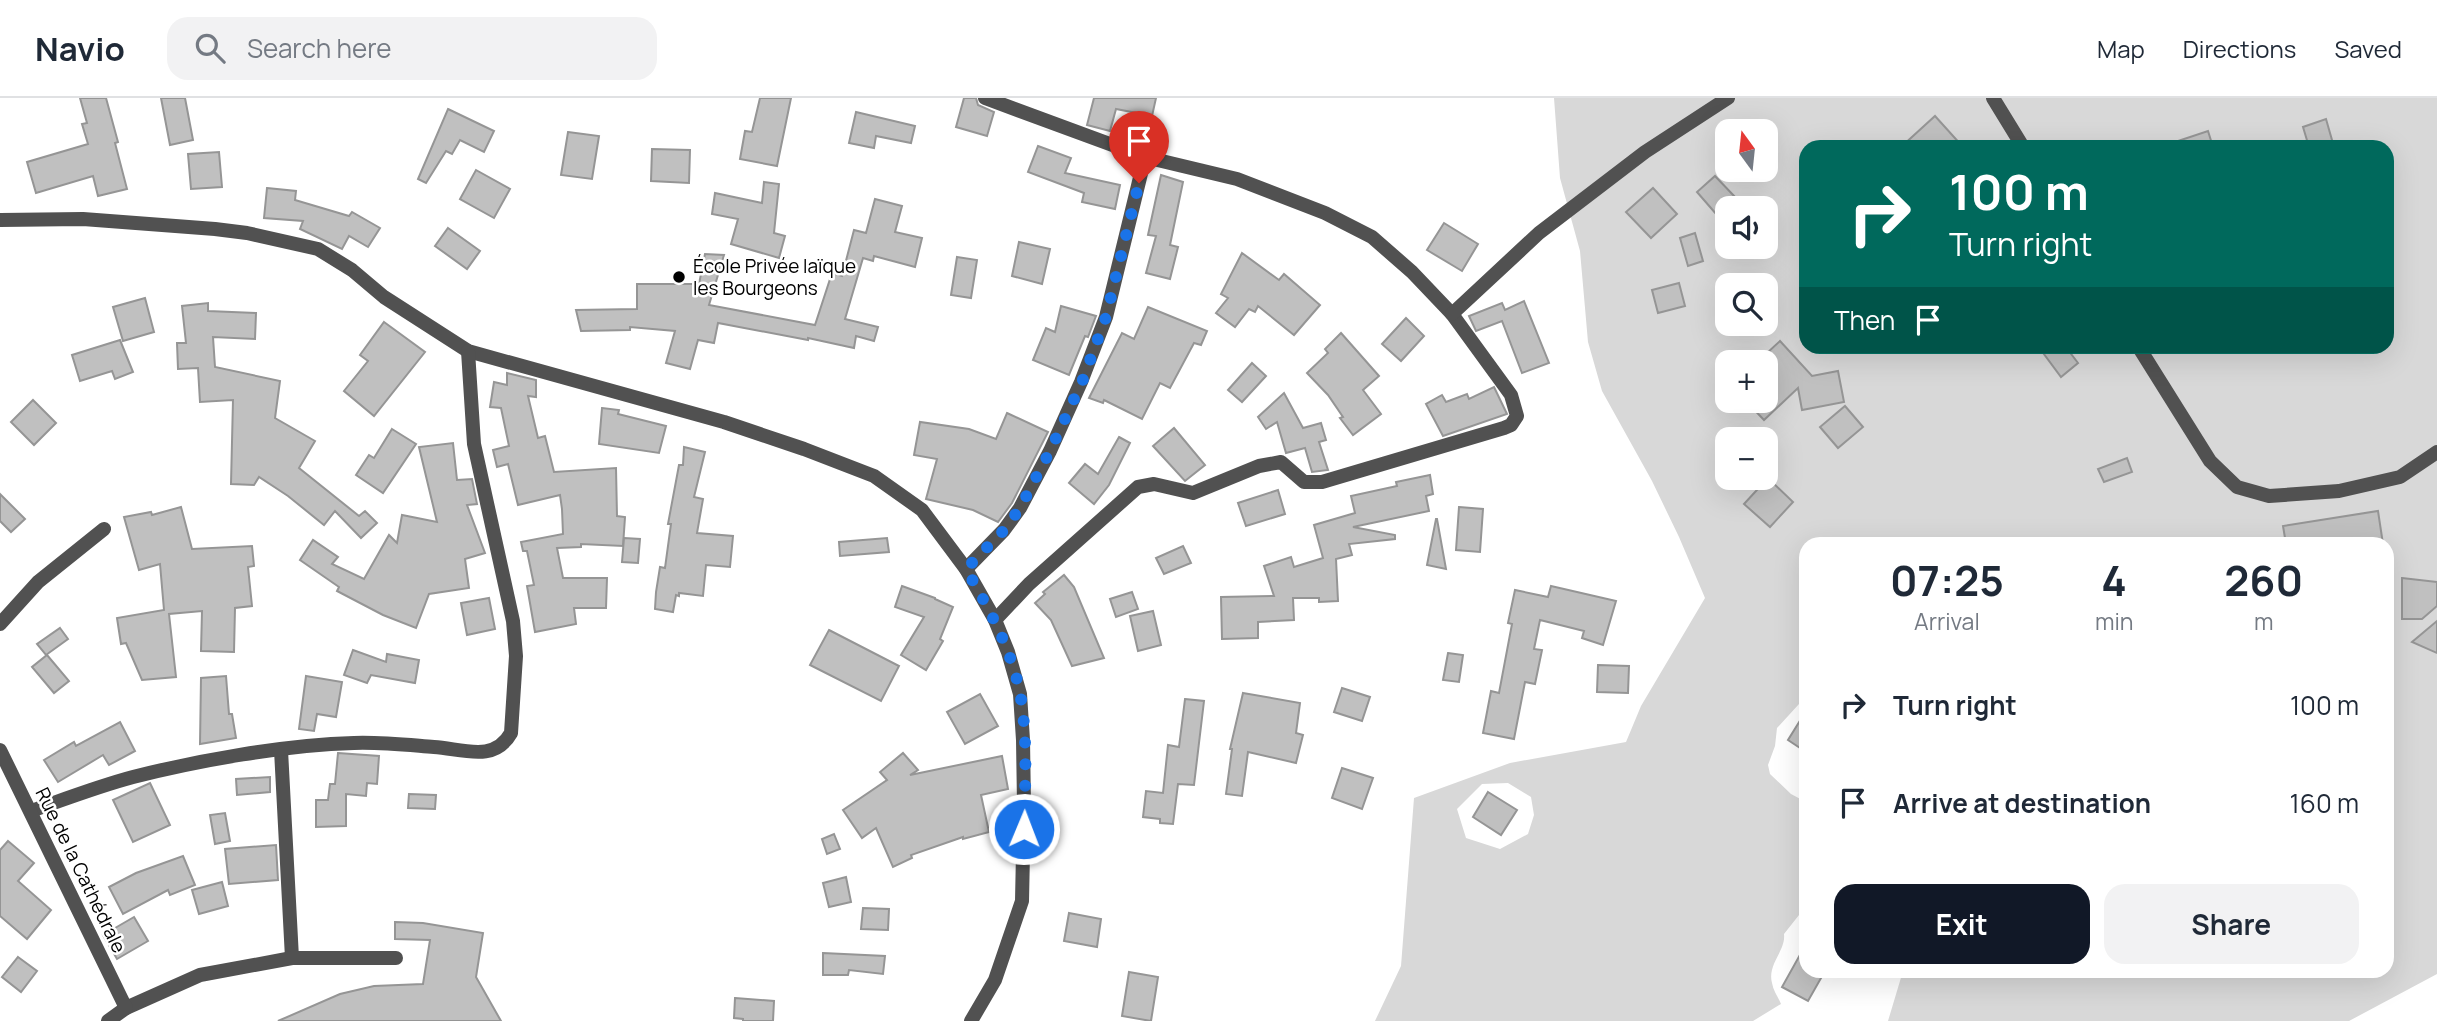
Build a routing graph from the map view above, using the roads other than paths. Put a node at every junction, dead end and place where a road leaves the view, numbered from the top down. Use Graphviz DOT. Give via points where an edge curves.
graph roads {
  1 [pos="985,98"];
  2 [pos="1728,98"];
  3 [pos="1993,98"];
  4 [pos="2019,140"];
  5 [pos="1145,157"];
  6 [pos="0,220"];
  7 [pos="1452,314"];
  8 [pos="468,351"];
  9 [pos="2143,354"];
  10 [pos="2437,452"];
  11 [pos="104,529"];
  12 [pos="966,569"];
  13 [pos="995,620"];
  14 [pos="0,624"];
  15 [pos="0,750"];
  16 [pos="281,750"];
  17 [pos="31,811"];
  18 [pos="292,958"];
  19 [pos="396,958"];
  20 [pos="127,1008"];
  21 [pos="108,1021"];
  22 [pos="971,1021"];
  1 -- 5 [label="street"];
  2 -- 7 [label="street" via="1644,152 1539,233"];
  3 -- 4 [label="street"];
  5 -- 7 [label="street" via="1237,179 1350,224 1412,272"];
  5 -- 12 [label="street" via="1106,317 1082,382 1020,508"];
  6 -- 8 [label="street" via="83,219 215,229 318,249"];
  7 -- 13 [label="street" via="1511,395 1517,416 1511,425 1322,482 1304,482 1281,462 1193,492 1154,484 1138,487"];
  8 -- 12 [label="street" via="724,422 874,476 922,510"];
  8 -- 16 [label="street" via="474,444 513,621 516,656 511,733 505,743 488,753 381,743"];
  9 -- 10 [label="street" via="2210,461 2237,487 2270,496 2339,491 2400,477"];
  11 -- 14 [label="street" via="38,582"];
  12 -- 13 [label="street"];
  13 -- 22 [label="street" via="1020,694 1022,901 995,980"];
  15 -- 17 [label="street, Rue de la Cathédrale"];
  16 -- 17 [label="street" via="180,766"];
  16 -- 18 [label="street"];
  17 -- 20 [label="street, Rue de la Cathédrale"];
  18 -- 19 [label="street"];
  18 -- 20 [label="street" via="200,975"];
  20 -- 21 [label="street"];
}
